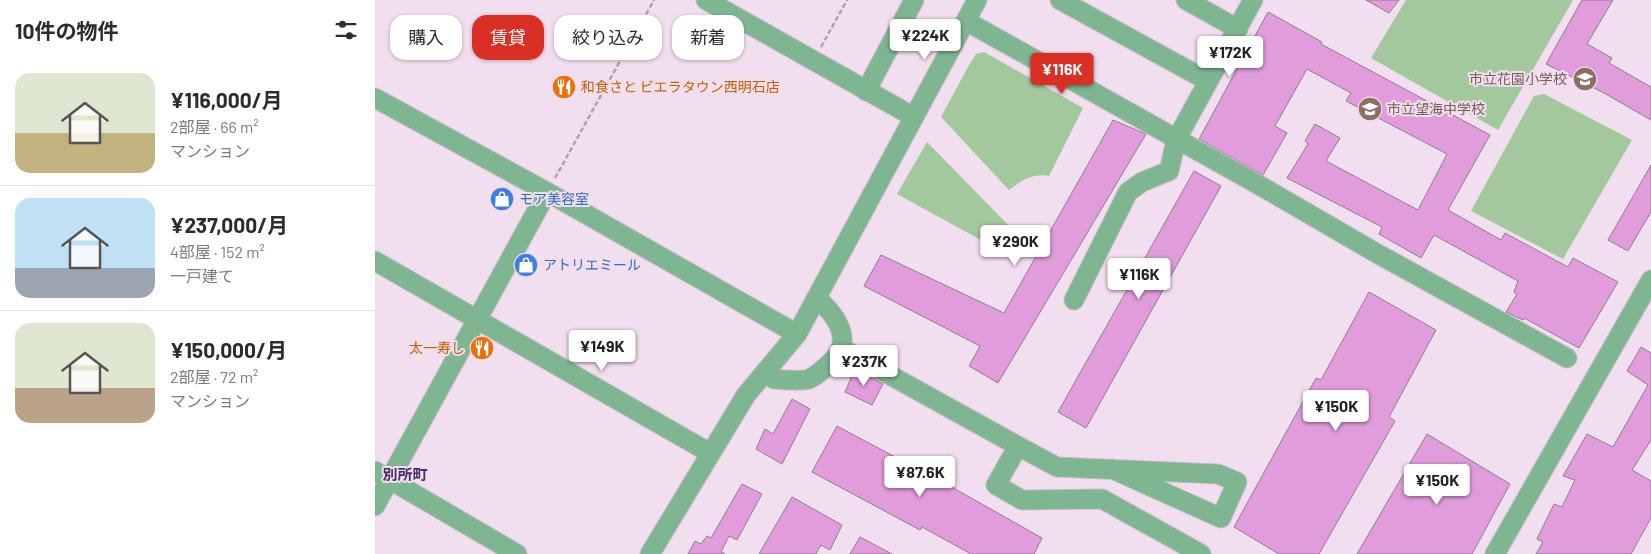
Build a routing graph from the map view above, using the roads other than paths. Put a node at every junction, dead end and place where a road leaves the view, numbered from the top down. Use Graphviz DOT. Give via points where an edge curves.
graph roads {
  1 [pos="706,0"];
  2 [pos="914,0"];
  3 [pos="977,0"];
  4 [pos="1059,0"];
  5 [pos="1186,0"];
  6 [pos="1253,0"];
  7 [pos="966,21"];
  8 [pos="1238,29"];
  9 [pos="1208,82"];
  10 [pos="866,91"];
  11 [pos="375,98"];
  12 [pos="914,117"];
  13 [pos="1176,140"];
  14 [pos="547,192"];
  15 [pos="375,261"];
  16 [pos="1651,280"];
  17 [pos="817,298"];
  18 [pos="1074,300"];
  19 [pos="476,319"];
  20 [pos="797,334"];
  21 [pos="841,348"];
  22 [pos="1567,358"];
  23 [pos="765,372"];
  24 [pos="1018,446"];
  25 [pos="710,453"];
  26 [pos="1112,469"];
  27 [pos="382,475"];
  28 [pos="375,506"];
  29 [pos="517,554"];
  30 [pos="650,554"];
  31 [pos="1201,554"];
  32 [pos="1495,554"];
  1 -- 10 [label="street"];
  2 -- 10 [label="street"];
  3 -- 7 [label="street"];
  4 -- 9 [label="street"];
  5 -- 8 [label="street"];
  6 -- 8 [label="street"];
  7 -- 12 [label="street"];
  7 -- 13 [label="street"];
  8 -- 9 [label="street"];
  9 -- 13 [label="street"];
  10 -- 12 [label="street"];
  11 -- 14 [label="street"];
  12 -- 17 [label="street"];
  13 -- 18 [label="street" via="1169,171 1142,182 1128,192"];
  13 -- 22 [label="street"];
  14 -- 19 [label="street"];
  14 -- 20 [label="street"];
  15 -- 19 [label="street"];
  16 -- 32 [label="street"];
  17 -- 20 [label="street"];
  17 -- 21 [label="street" via="838,323"];
  19 -- 25 [label="street"];
  19 -- 27 [label="street"];
  20 -- 23 [label="street"];
  21 -- 23 [label="street" via="829,364 808,380 775,379"];
  21 -- 24 [label="street"];
  23 -- 25 [label="street" via="746,395"];
  24 -- 26 [label="street" via="1057,467"];
  24 -- 31 [label="street" via="996,485 1023,500 1102,499"];
  25 -- 30 [label="street"];
  26 -- 26 [label="street" via="1217,474 1237,482 1221,518"];
  27 -- 28 [label="street"];
  27 -- 29 [label="street"];
}
